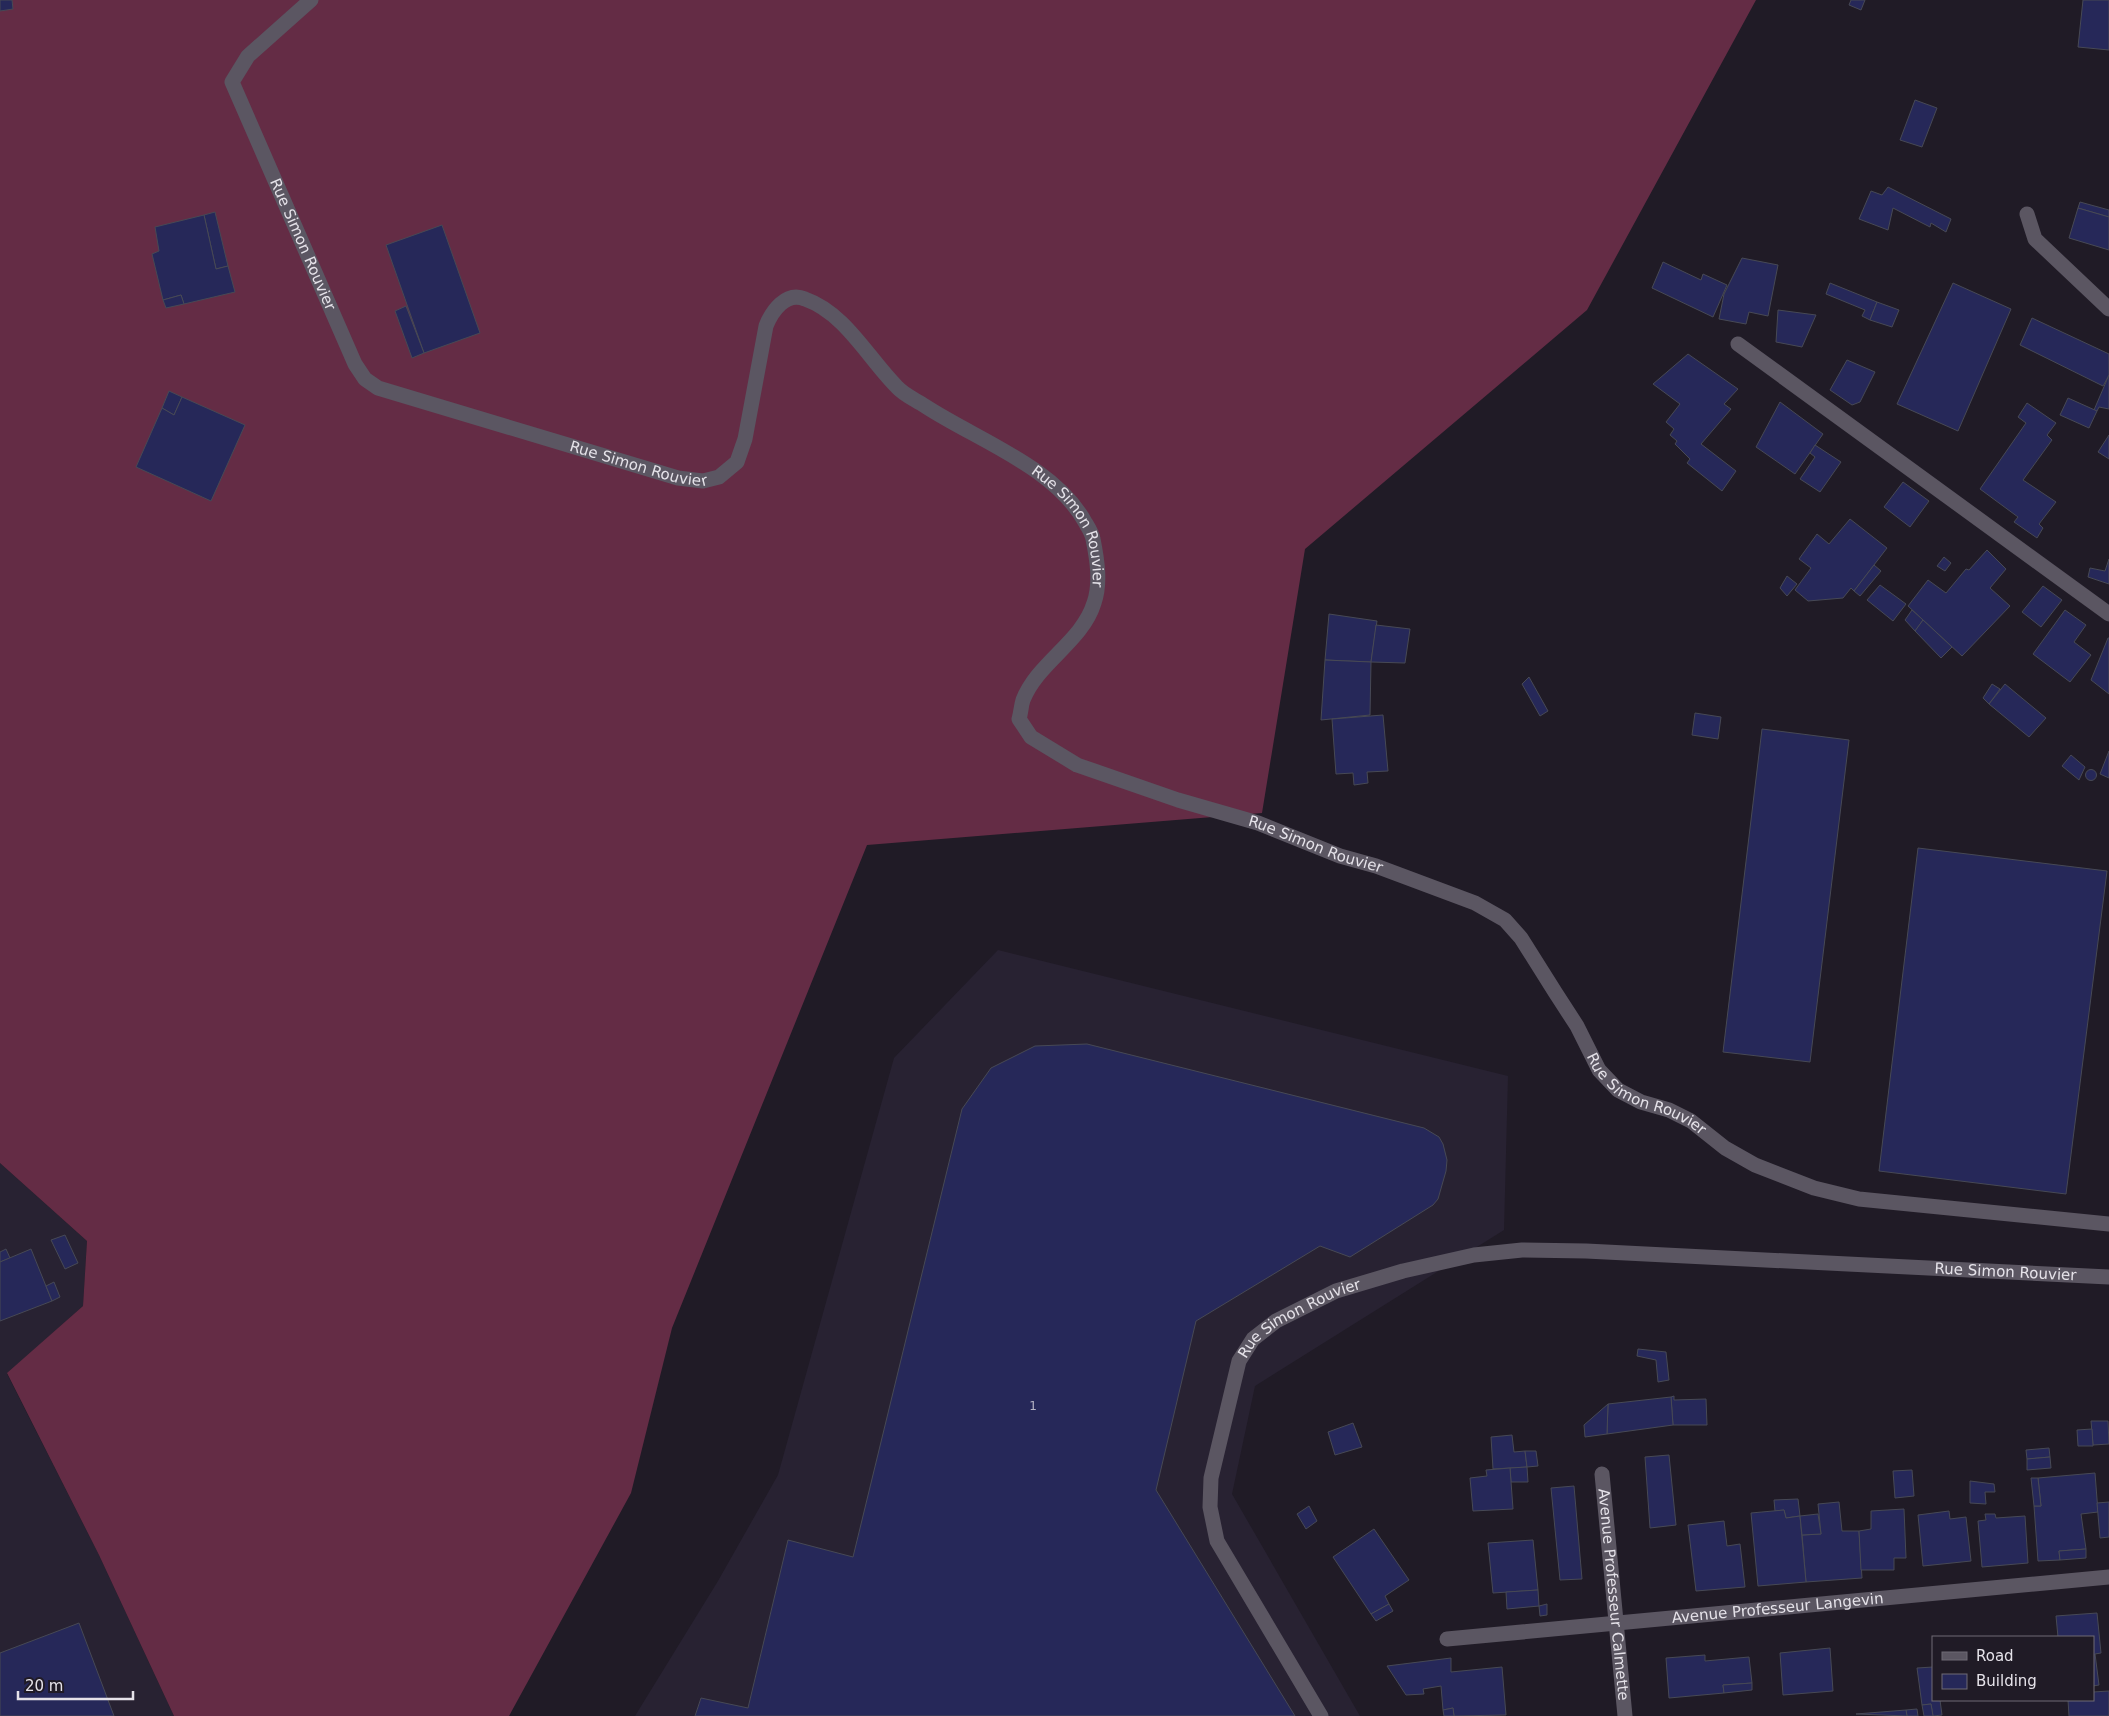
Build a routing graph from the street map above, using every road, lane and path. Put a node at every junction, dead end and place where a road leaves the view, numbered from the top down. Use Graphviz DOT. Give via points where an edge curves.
graph roads {
  1 [pos="311,0"];
  2 [pos="2027,214"];
  3 [pos="2109,309"];
  4 [pos="1738,344"];
  5 [pos="2109,614"];
  6 [pos="2109,1224"];
  7 [pos="2109,1277"];
  8 [pos="1602,1474"];
  9 [pos="2109,1577"];
  10 [pos="1615,1625"];
  11 [pos="1447,1639"];
  12 [pos="1321,1716"];
  13 [pos="1624,1716"];
  1 -- 6 [label="street, Rue Simon Rouvier" via="248,56 232,82 355,364 365,379 378,388 678,478 703,481 719,477 737,462 745,439 766,326 772,311 787,299 803,298 823,308 852,335 898,388 946,420 1033,467 1078,509 1093,536 1098,574 1094,603 1081,628 1034,681 1023,700 1019,719 1031,737 1077,765 1178,800 1258,823 1340,856 1475,903 1505,920 1577,1026 1598,1070 1618,1090 1691,1121 1725,1148 1756,1165 1814,1188 1859,1199"];
  2 -- 3 [label="street" via="2036,240"];
  4 -- 5 [label="street"];
  7 -- 12 [label="street, Rue Simon Rouvier" via="1522,1250 1474,1255 1402,1271 1336,1291 1276,1321 1253,1339 1239,1361 1211,1478 1210,1507 1218,1541"];
  8 -- 10 [label="street, Avenue Professeur Calmette"];
  9 -- 10 [label="street, Avenue Professeur Langevin"];
  10 -- 11 [label="street, Avenue Professeur Langevin"];
  10 -- 13 [label="street, Avenue Professeur Calmette"];
}
